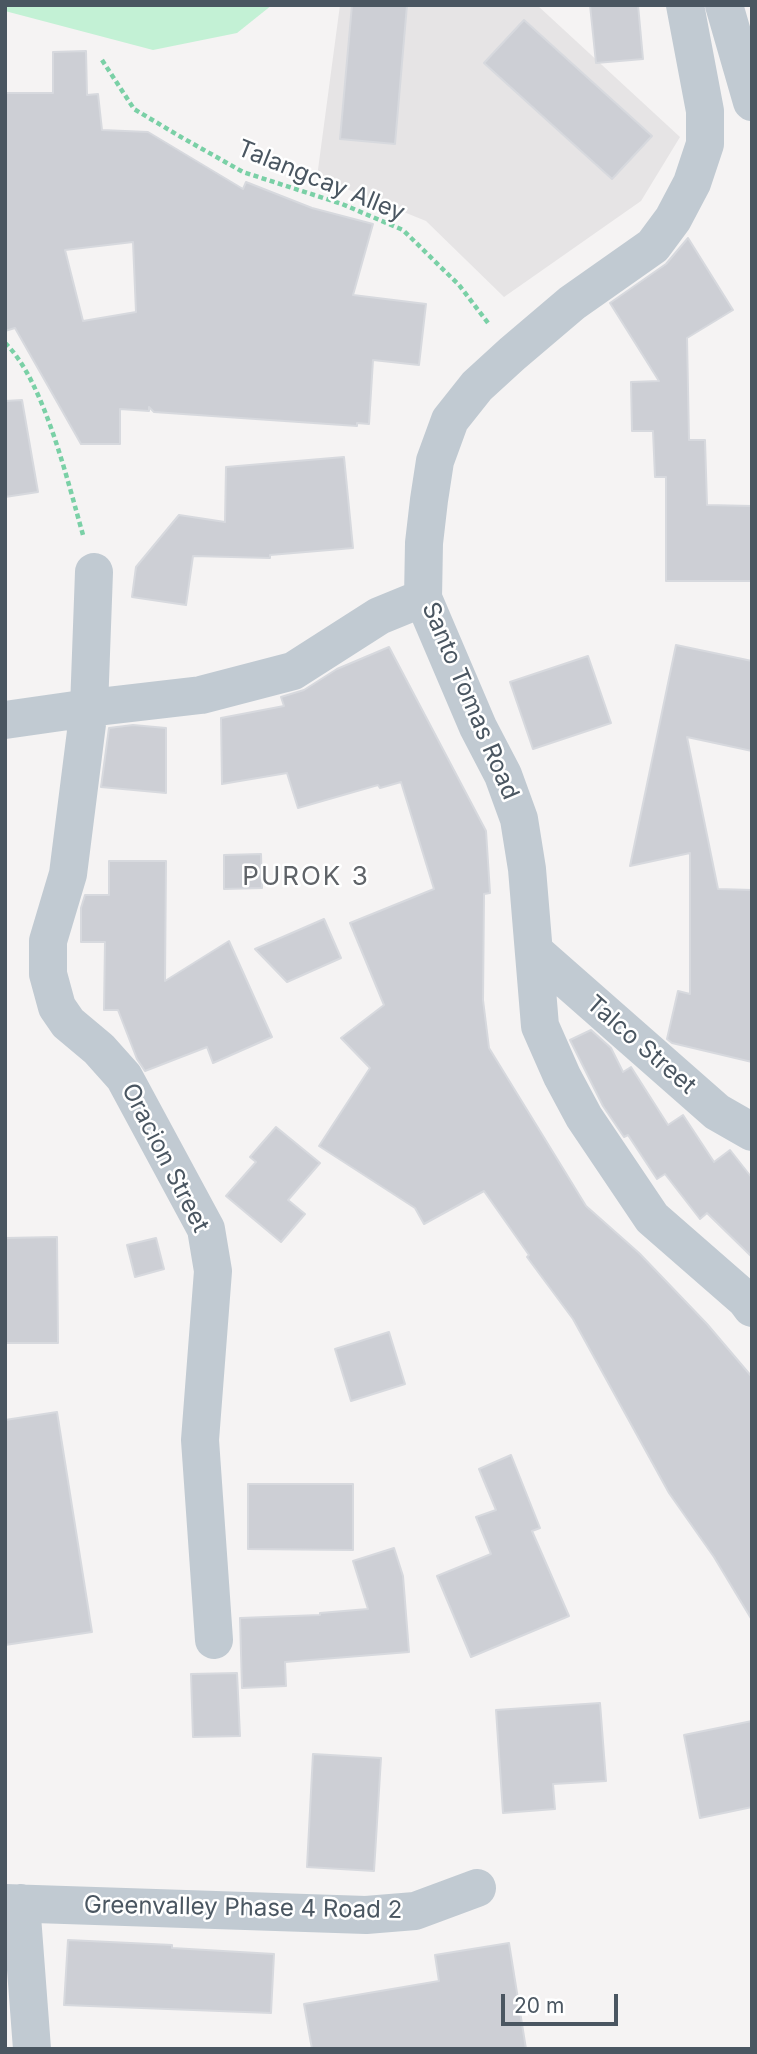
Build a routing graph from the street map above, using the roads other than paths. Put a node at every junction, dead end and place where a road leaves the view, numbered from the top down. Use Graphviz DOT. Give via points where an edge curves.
graph roads {
  1 [pos="685,5"];
  2 [pos="724,5"];
  3 [pos="752,102"];
  4 [pos="94,572"];
  5 [pos="423,598"];
  6 [pos="89,708"];
  7 [pos="5,720"];
  8 [pos="535,952"];
  9 [pos="752,1132"];
  10 [pos="752,1308"];
  11 [pos="214,1640"];
  12 [pos="477,1888"];
  13 [pos="13,1903"];
  14 [pos="32,2049"];
  1 -- 5 [label="street, Santo Tomas Road" via="705,111 705,144 692,183 653,246 572,303 512,354 477,386 450,420 435,461 429,500"];
  2 -- 3 [label="street"];
  4 -- 6 [label="street, Oracion Street"];
  5 -- 6 [label="street" via="379,616 293,670 201,695"];
  5 -- 8 [label="street, Santo Tomas Road" via="519,819"];
  6 -- 7 [label="street"];
  6 -- 11 [label="street, Oracion Street" via="68,874 48,941 48,974 57,1007 68,1023 124,1077 206,1229 213,1271 200,1440"];
  8 -- 9 [label="street, Talco Street" via="717,1112"];
  8 -- 10 [label="street, Santo Tomas Road" via="540,1026 584,1117 652,1218"];
  12 -- 13 [label="street, Greenvalley Phase 4 Road 2" via="415,1911 366,1915"];
  13 -- 14 [label="street"];
}
